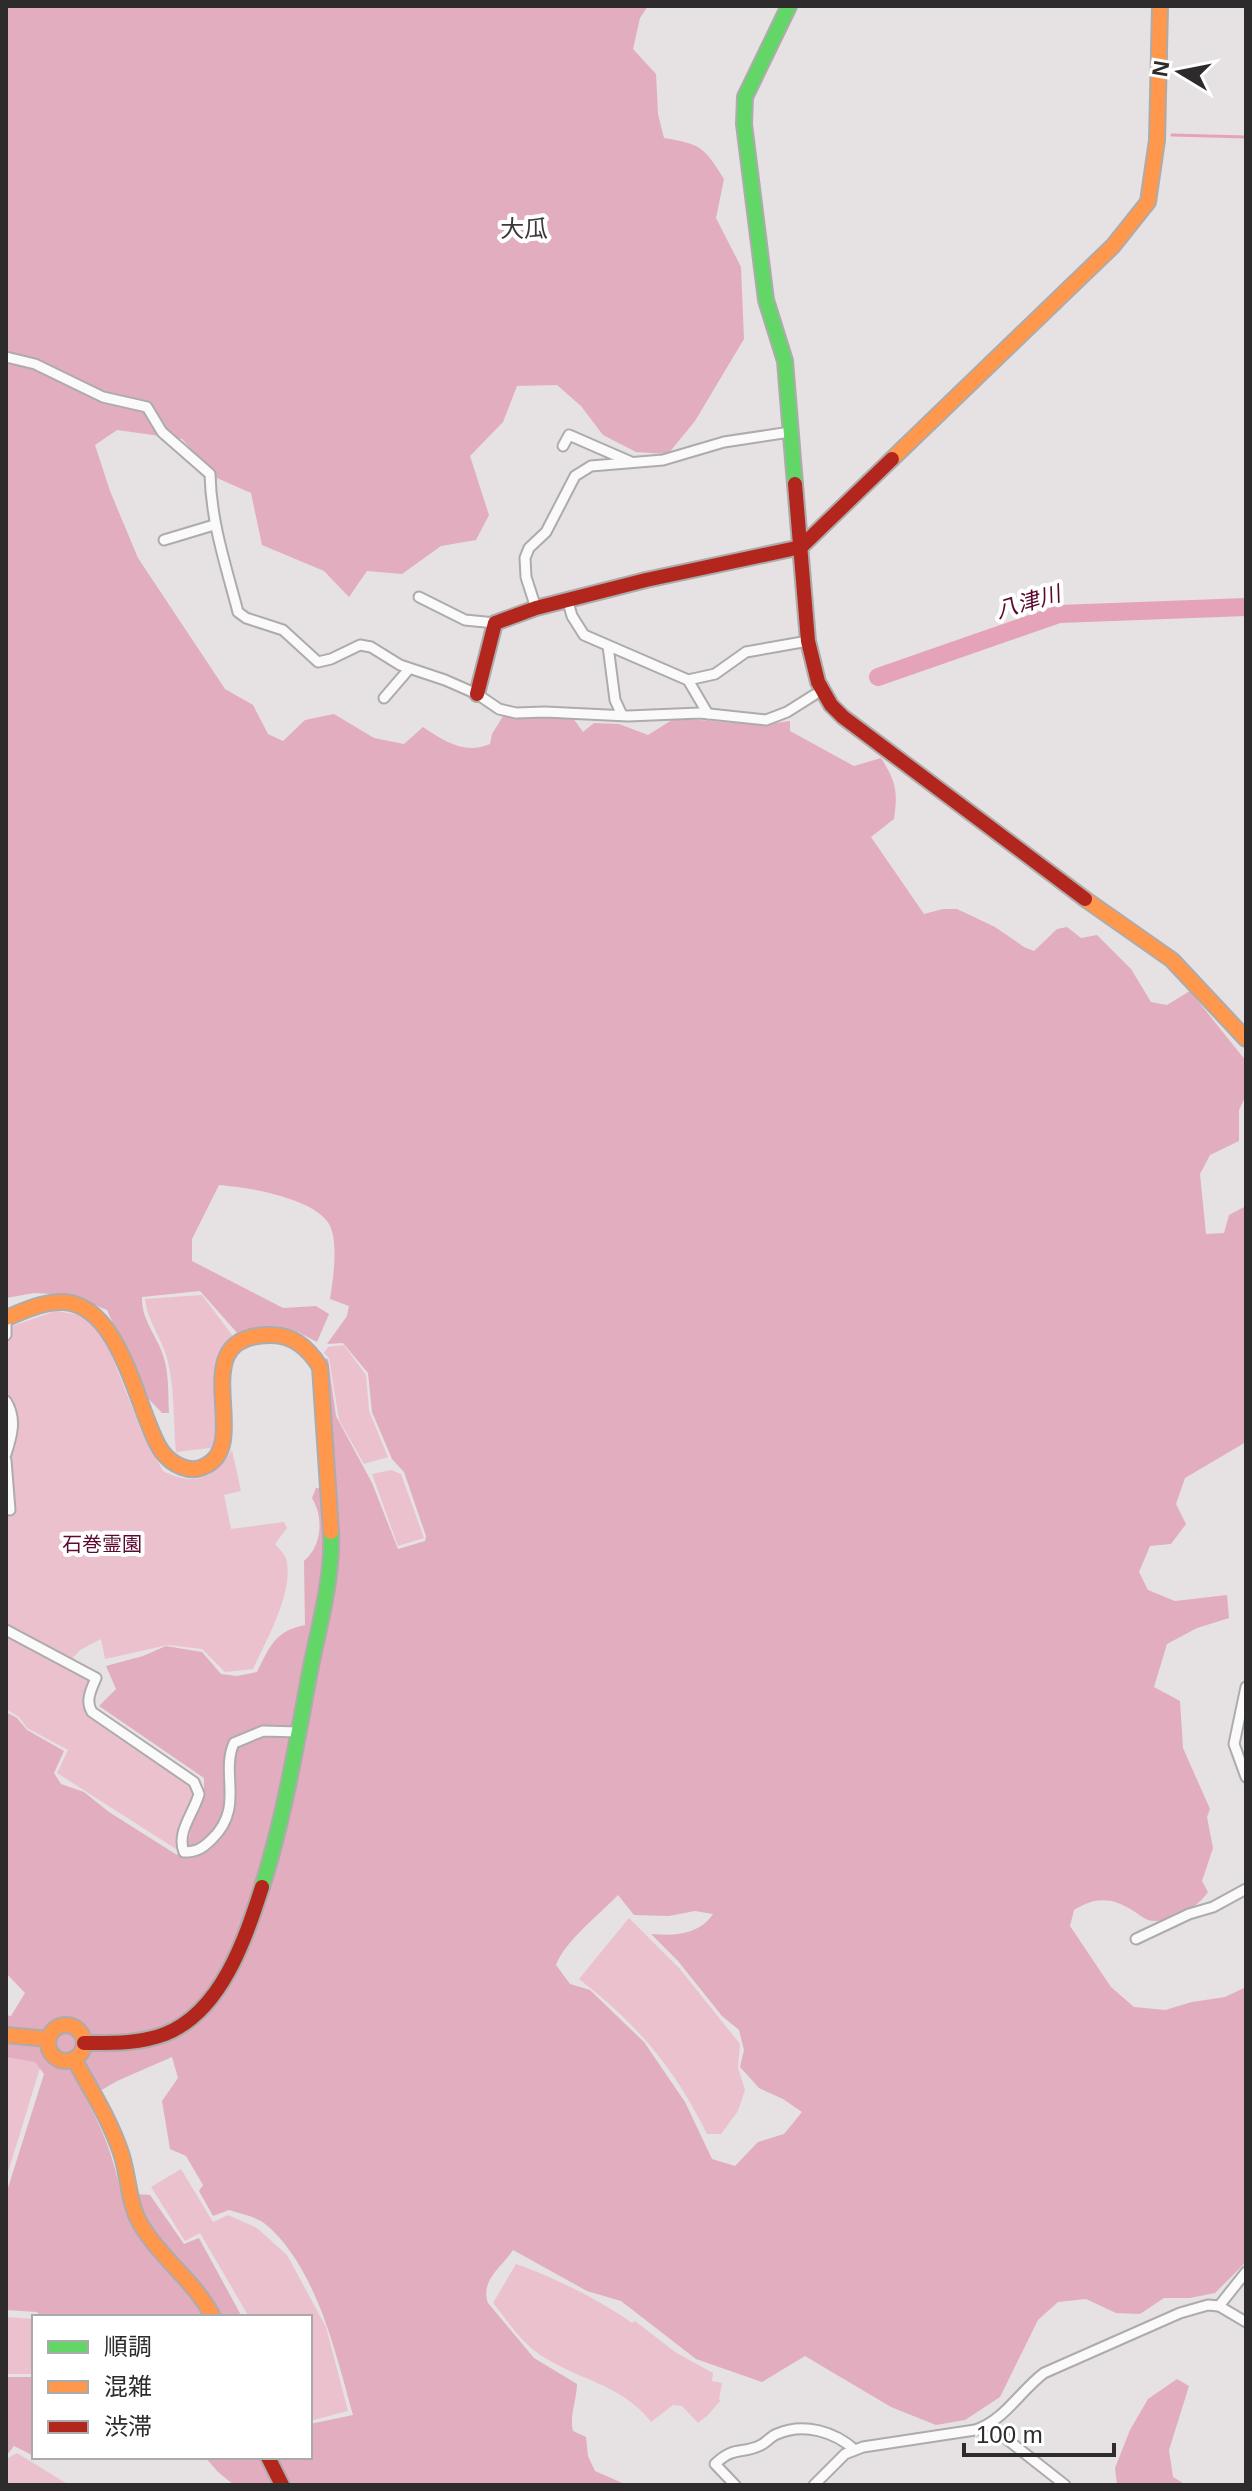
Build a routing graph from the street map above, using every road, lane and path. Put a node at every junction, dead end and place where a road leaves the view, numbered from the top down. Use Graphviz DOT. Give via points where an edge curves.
graph roads {
  1 [pos="789,6"];
  2 [pos="1160,6"];
  3 [pos="6,357"];
  4 [pos="790,432"];
  5 [pos="563,446"];
  6 [pos="634,464"];
  7 [pos="214,525"];
  8 [pos="164,540"];
  9 [pos="801,547"];
  10 [pos="419,597"];
  11 [pos="568,602"];
  12 [pos="536,608"];
  13 [pos="495,623"];
  14 [pos="808,641"];
  15 [pos="608,646"];
  16 [pos="409,669"];
  17 [pos="688,680"];
  18 [pos="477,694"];
  19 [pos="814,695"];
  20 [pos="384,698"];
  21 [pos="708,714"];
  22 [pos="622,715"];
  23 [pos="1246,1039"];
  24 [pos="6,1318"];
  25 [pos="6,1335"];
  26 [pos="6,1401"];
  27 [pos="6,1454"];
  28 [pos="6,1460"];
  29 [pos="10,1510"];
  30 [pos="6,1630"];
  31 [pos="1246,1687"];
  32 [pos="298,1732"];
  33 [pos="1246,1777"];
  34 [pos="1246,1889"];
  35 [pos="1136,1939"];
  36 [pos="6,2035"];
  37 [pos="49,2039"];
  38 [pos="84,2043"];
  39 [pos="74,2059"];
  40 [pos="1246,2272"];
  41 [pos="1219,2306"];
  42 [pos="212,2315"];
  43 [pos="1246,2322"];
  44 [pos="990,2426"];
  45 [pos="855,2450"];
  46 [pos="269,2459"];
  47 [pos="282,2485"];
  48 [pos="735,2485"];
  49 [pos="814,2485"];
  50 [pos="1065,2485"];
  1 -- 4 [label="street" via="745,97 744,124 766,300 785,361"];
  2 -- 9 [label="street" via="1157,140 1148,202 1113,246"];
  3 -- 7 [label="street" via="44,368 103,397 147,407 162,432 210,474"];
  4 -- 6 [label="street"];
  4 -- 9 [label="street"];
  5 -- 6 [label="street" via="569,435"];
  6 -- 12 [label="street" via="591,466 575,476 546,532 525,558"];
  7 -- 8 [label="street"];
  7 -- 16 [label="street" via="238,612 246,618 283,630 318,662 360,645"];
  9 -- 11 [label="street"];
  9 -- 14 [label="street"];
  10 -- 13 [label="street" via="465,620"];
  11 -- 12 [label="street"];
  11 -- 15 [label="street" via="584,635"];
  12 -- 13 [label="street"];
  13 -- 18 [label="street"];
  14 -- 17 [label="street" via="746,652 715,674"];
  14 -- 23 [label="street" via="818,682 843,717 1172,960"];
  15 -- 17 [label="street"];
  15 -- 22 [label="street"];
  16 -- 18 [label="street"];
  16 -- 20 [label="street"];
  17 -- 21 [label="street"];
  18 -- 22 [label="street" via="508,712"];
  19 -- 21 [label="street" via="766,720"];
  21 -- 22 [label="street"];
  24 -- 25 [label="street"];
  24 -- 32 [label="street" via="57,1301 77,1303 100,1317 158,1447 176,1466 190,1469 214,1461 222,1447 221,1376 233,1349 258,1335 279,1335 314,1357 320,1367 331,1540"];
  26 -- 27 [label="street" via="13,1416"];
  28 -- 29 [label="street"];
  30 -- 32 [label="street" via="96,1678 88,1699 92,1712 194,1782 199,1794 184,1831 184,1852 198,1851 225,1819 234,1743 263,1731"];
  31 -- 33 [label="street" via="1234,1744"];
  32 -- 38 [label="street" via="272,1859 255,1913 208,2002 188,2022 156,2038"];
  34 -- 35 [label="street"];
  36 -- 37 [label="street"];
  37 -- 38 [label="street" via="66,2025 77,2029"];
  37 -- 39 [label="street" via="55,2057"];
  38 -- 39 [label="street"];
  39 -- 42 [label="street" via="114,2133 140,2225 194,2284"];
  40 -- 41 [label="street"];
  41 -- 43 [label="street"];
  41 -- 44 [label="street" via="1180,2313 1044,2373"];
  44 -- 45 [label="street"];
  44 -- 50 [label="street"];
  45 -- 48 [label="street" via="818,2430 776,2434 761,2445 727,2453 715,2464"];
  45 -- 49 [label="street"];
  46 -- 47 [label="street"];
}
